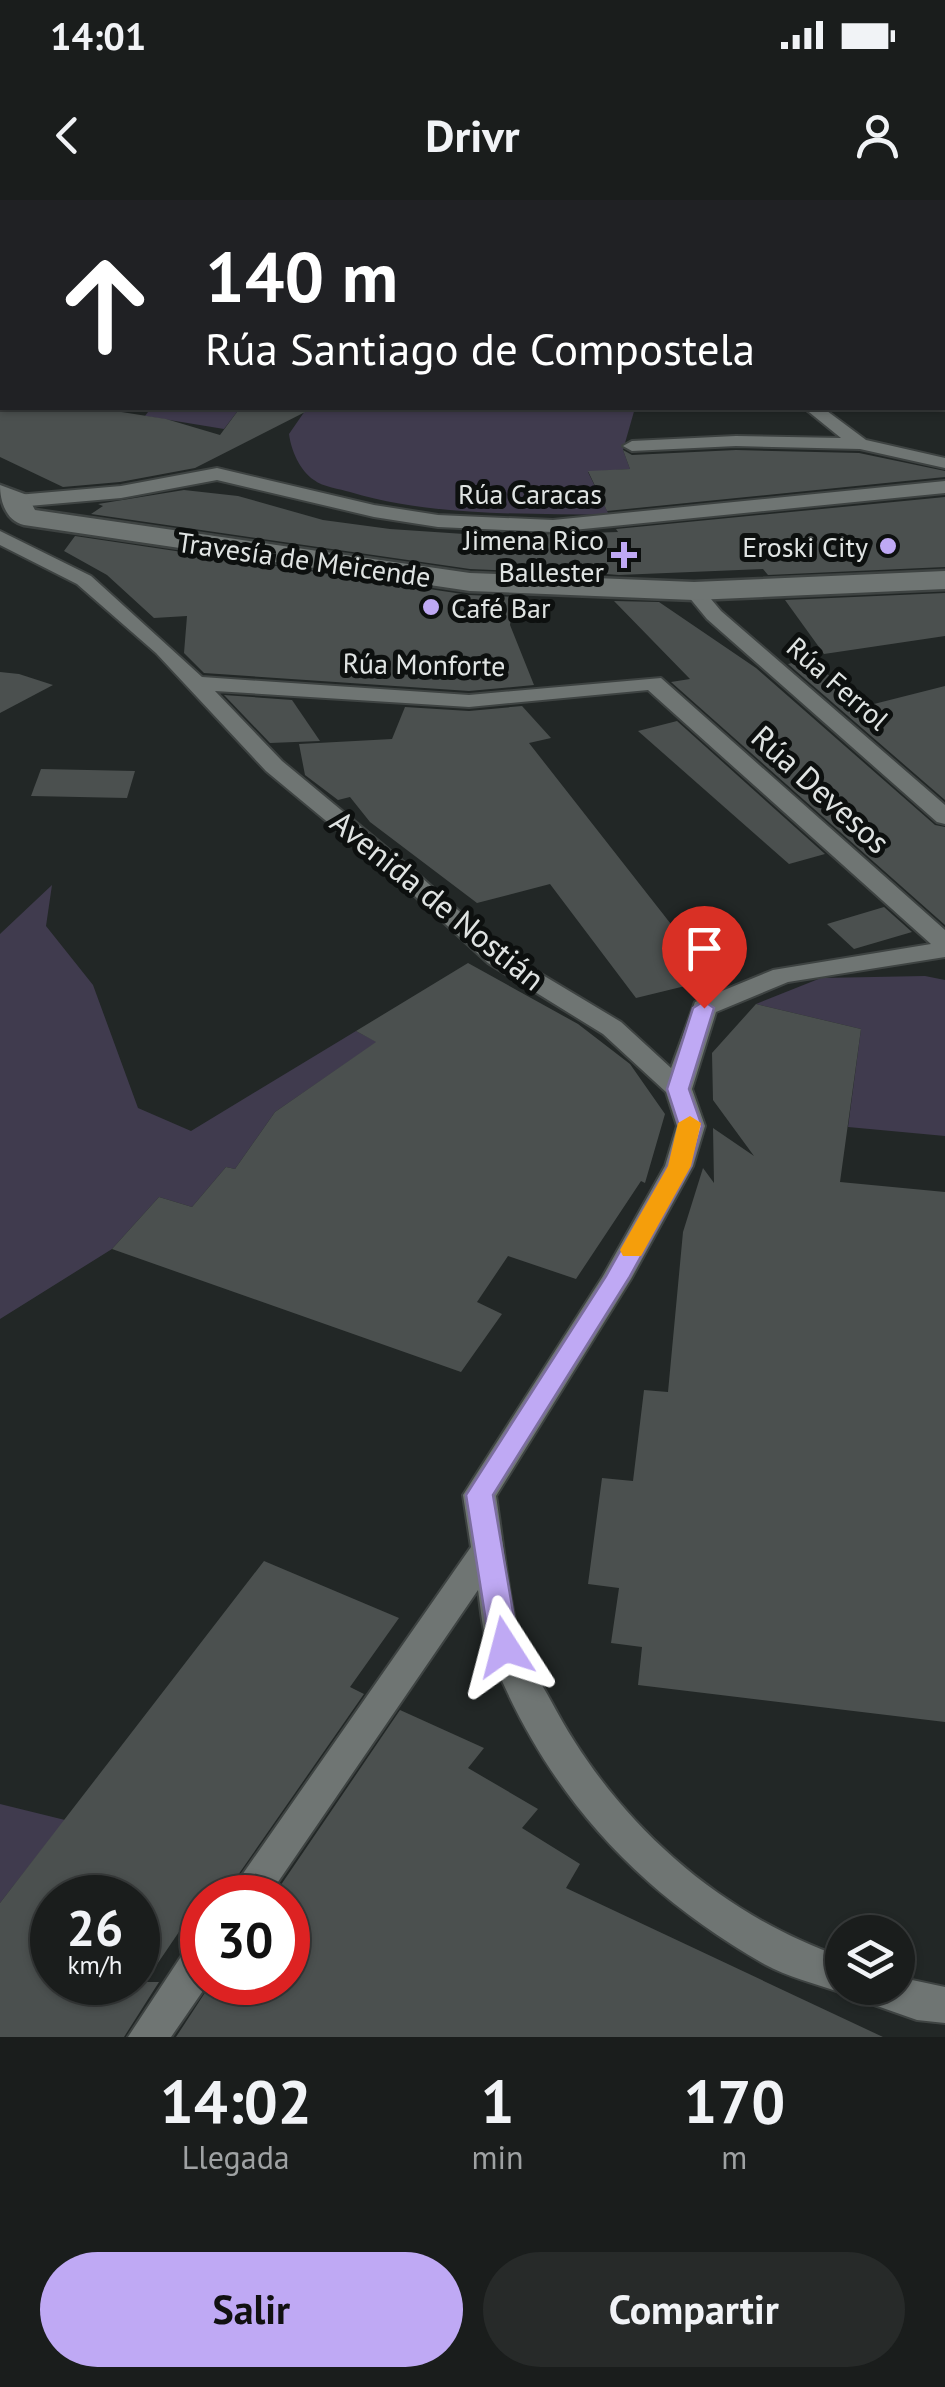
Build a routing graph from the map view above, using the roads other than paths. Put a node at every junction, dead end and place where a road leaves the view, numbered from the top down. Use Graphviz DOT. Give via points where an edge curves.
graph roads {
  1 [pos="822,410"];
  2 [pos="860,444"];
  3 [pos="632,446"];
  4 [pos="945,463"];
  5 [pos="945,487"];
  6 [pos="120,492"];
  7 [pos="14,504"];
  8 [pos="95,530"];
  9 [pos="0,535"];
  10 [pos="945,580"];
  11 [pos="694,591"];
  12 [pos="193,683"];
  13 [pos="653,683"];
  14 [pos="945,817"];
  15 [pos="945,946"];
  16 [pos="678,1089"];
  17 [pos="488,1549"];
  18 [pos="261,1875"];
  19 [pos="825,1969"];
  20 [pos="180,1991"];
  21 [pos="915,2001"];
  22 [pos="945,2006"];
  23 [pos="148,2037"];
  1 -- 2 [label="street"];
  2 -- 3 [label="street"];
  2 -- 4 [label="street"];
  5 -- 6 [label="street, Rúa Caracas" via="553,526 438,521 217,474"];
  6 -- 7 [label="street, Rúa Caracas"];
  6 -- 8 [label="street, Rúa Caracas" via="83,512"];
  7 -- 8 [label="main road, Travesía de Meicende"];
  7 -- 9 [label="main road"];
  8 -- 11 [label="main road, Travesía de Meicende" via="470,582"];
  9 -- 12 [label="street, Avenida de Nostián" via="84,580"];
  10 -- 11 [label="main road, Travesía de Meicende"];
  11 -- 14 [label="street, Rúa Ferrol"];
  12 -- 13 [label="street, Rúa Monforte" via="469,701"];
  12 -- 16 [label="street, Avenida de Nostián" via="274,766 497,958 612,1028"];
  13 -- 15 [label="street, Rúa Devesos"];
  15 -- 16 [label="street" via="782,975 704,1008"];
  16 -- 17 [label="street" via="690,1126 680,1166 479,1495"];
  17 -- 18 [label="street"];
  17 -- 19 [label="street" via="505,1647 560,1754 600,1811 684,1890 780,1953"];
  20 -- 23 [label="street"];
  21 -- 22 [label="street"];
}
